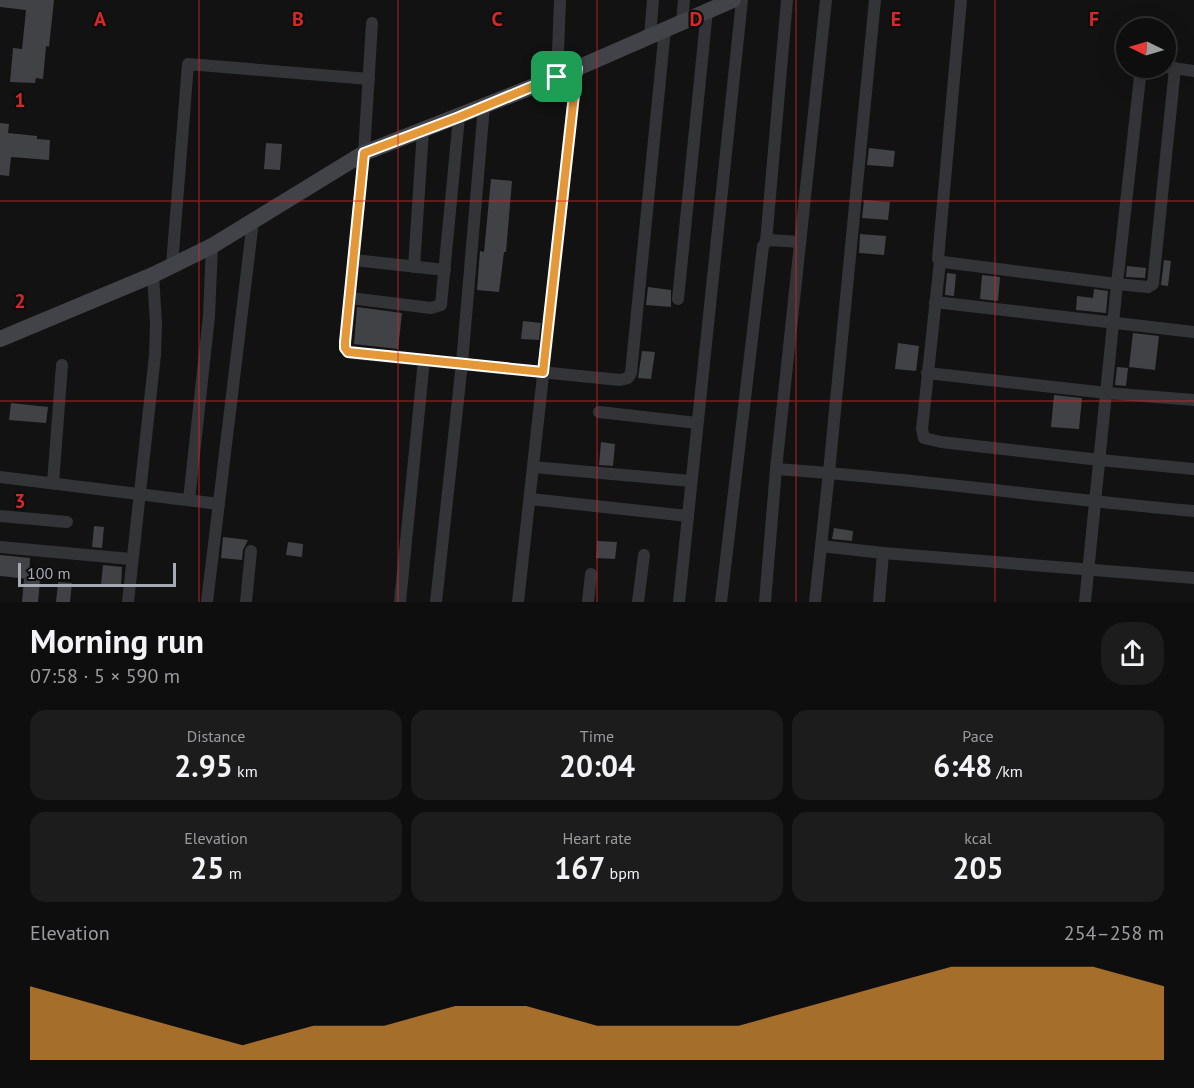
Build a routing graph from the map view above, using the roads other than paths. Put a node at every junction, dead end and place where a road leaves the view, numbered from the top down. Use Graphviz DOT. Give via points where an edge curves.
graph roads {
  1 [pos="560,0"];
  2 [pos="654,0"];
  3 [pos="684,0"];
  4 [pos="734,0"];
  5 [pos="742,0"];
  6 [pos="788,0"];
  7 [pos="826,0"];
  8 [pos="874,0"];
  9 [pos="961,0"];
  10 [pos="707,10"];
  11 [pos="682,21"];
  12 [pos="372,23"];
  13 [pos="658,33"];
  14 [pos="577,68"];
  15 [pos="1176,69"];
  16 [pos="1194,71"];
  17 [pos="557,77"];
  18 [pos="1140,78"];
  19 [pos="1169,78"];
  20 [pos="369,79"];
  21 [pos="484,106"];
  22 [pos="459,117"];
  23 [pos="423,130"];
  24 [pos="364,153"];
  25 [pos="254,221"];
  26 [pos="765,242"];
  27 [pos="800,242"];
  28 [pos="212,246"];
  29 [pos="354,260"];
  30 [pos="940,261"];
  31 [pos="172,266"];
  32 [pos="414,267"];
  33 [pos="445,270"];
  34 [pos="153,275"];
  35 [pos="1117,284"];
  36 [pos="350,298"];
  37 [pos="678,300"];
  38 [pos="935,302"];
  39 [pos="1114,323"];
  40 [pos="1194,332"];
  41 [pos="0,339"];
  42 [pos="424,360"];
  43 [pos="462,363"];
  44 [pos="62,365"];
  45 [pos="543,372"];
  46 [pos="927,373"];
  47 [pos="1107,393"];
  48 [pos="1194,400"];
  49 [pos="599,412"];
  50 [pos="697,423"];
  51 [pos="1100,460"];
  52 [pos="533,467"];
  53 [pos="776,469"];
  54 [pos="1194,469"];
  55 [pos="829,472"];
  56 [pos="0,477"];
  57 [pos="692,481"];
  58 [pos="53,483"];
  59 [pos="139,493"];
  60 [pos="530,499"];
  61 [pos="189,500"];
  62 [pos="1096,502"];
  63 [pos="219,504"];
  64 [pos="1194,510"];
  65 [pos="0,516"];
  66 [pos="688,516"];
  67 [pos="67,522"];
  68 [pos="821,546"];
  69 [pos="0,547"];
  70 [pos="251,551"];
  71 [pos="883,553"];
  72 [pos="644,555"];
  73 [pos="132,559"];
  74 [pos="1088,569"];
  75 [pos="591,574"];
  76 [pos="1194,578"];
  77 [pos="128,602"];
  78 [pos="207,602"];
  79 [pos="246,602"];
  80 [pos="400,602"];
  81 [pos="436,602"];
  82 [pos="518,602"];
  83 [pos="588,602"];
  84 [pos="638,602"];
  85 [pos="679,602"];
  86 [pos="721,602"];
  87 [pos="765,602"];
  88 [pos="814,602"];
  89 [pos="879,602"];
  90 [pos="1085,602"];
  1 -- 17 [label="street"];
  2 -- 13 [label="street"];
  3 -- 11 [label="street"];
  4 -- 10 [label="street"];
  5 -- 50 [label="street"];
  6 -- 26 [label="street"];
  7 -- 27 [label="street"];
  8 -- 55 [label="street"];
  9 -- 30 [label="street"];
  10 -- 11 [label="street"];
  10 -- 37 [label="street"];
  11 -- 13 [label="street"];
  12 -- 20 [label="street"];
  13 -- 14 [label="street"];
  13 -- 45 [label="street" via="631,373 620,380"];
  14 -- 17 [label="street"];
  14 -- 45 [label="street"];
  15 -- 16 [label="street"];
  17 -- 21 [label="street"];
  18 -- 35 [label="street"];
  19 -- 35 [label="street" via="1152,284"];
  20 -- 24 [label="street"];
  20 -- 31 [label="street" via="188,64"];
  21 -- 22 [label="street"];
  21 -- 43 [label="street"];
  22 -- 23 [label="street"];
  22 -- 33 [label="street"];
  23 -- 24 [label="street"];
  23 -- 32 [label="street"];
  24 -- 25 [label="street"];
  24 -- 29 [label="street"];
  25 -- 28 [label="street"];
  25 -- 63 [label="street"];
  26 -- 27 [label="street"];
  26 -- 86 [label="street"];
  27 -- 53 [label="street"];
  28 -- 31 [label="street"];
  28 -- 61 [label="street" via="209,316"];
  29 -- 32 [label="street"];
  29 -- 36 [label="street"];
  30 -- 35 [label="street"];
  30 -- 38 [label="street"];
  31 -- 34 [label="street"];
  32 -- 33 [label="street"];
  33 -- 36 [label="street" via="442,301 437,307"];
  34 -- 41 [label="street"];
  34 -- 59 [label="street" via="155,355"];
  35 -- 39 [label="street"];
  36 -- 42 [label="street" via="345,342 348,352"];
  38 -- 39 [label="street"];
  38 -- 46 [label="street"];
  39 -- 40 [label="street"];
  39 -- 47 [label="street"];
  42 -- 43 [label="street"];
  42 -- 80 [label="street"];
  43 -- 45 [label="street"];
  43 -- 81 [label="street"];
  44 -- 58 [label="street"];
  45 -- 52 [label="street"];
  46 -- 47 [label="street"];
  46 -- 51 [label="street" via="922,433 928,440"];
  47 -- 48 [label="street"];
  47 -- 51 [label="street"];
  49 -- 50 [label="street"];
  50 -- 57 [label="street"];
  51 -- 54 [label="street"];
  51 -- 62 [label="street"];
  52 -- 57 [label="street"];
  52 -- 60 [label="street"];
  53 -- 55 [label="street"];
  53 -- 87 [label="street"];
  55 -- 62 [label="street"];
  55 -- 68 [label="street"];
  56 -- 58 [label="street"];
  57 -- 66 [label="street"];
  58 -- 59 [label="street"];
  59 -- 61 [label="street"];
  59 -- 73 [label="street"];
  60 -- 66 [label="street"];
  60 -- 82 [label="street"];
  61 -- 63 [label="street"];
  62 -- 64 [label="street"];
  62 -- 74 [label="street"];
  63 -- 78 [label="street"];
  65 -- 67 [label="street"];
  66 -- 85 [label="street"];
  68 -- 71 [label="street"];
  68 -- 88 [label="street"];
  69 -- 73 [label="street"];
  70 -- 79 [label="street"];
  71 -- 74 [label="street"];
  71 -- 89 [label="street"];
  72 -- 84 [label="street"];
  73 -- 77 [label="street"];
  74 -- 76 [label="street"];
  74 -- 90 [label="street"];
  75 -- 83 [label="street"];
}
